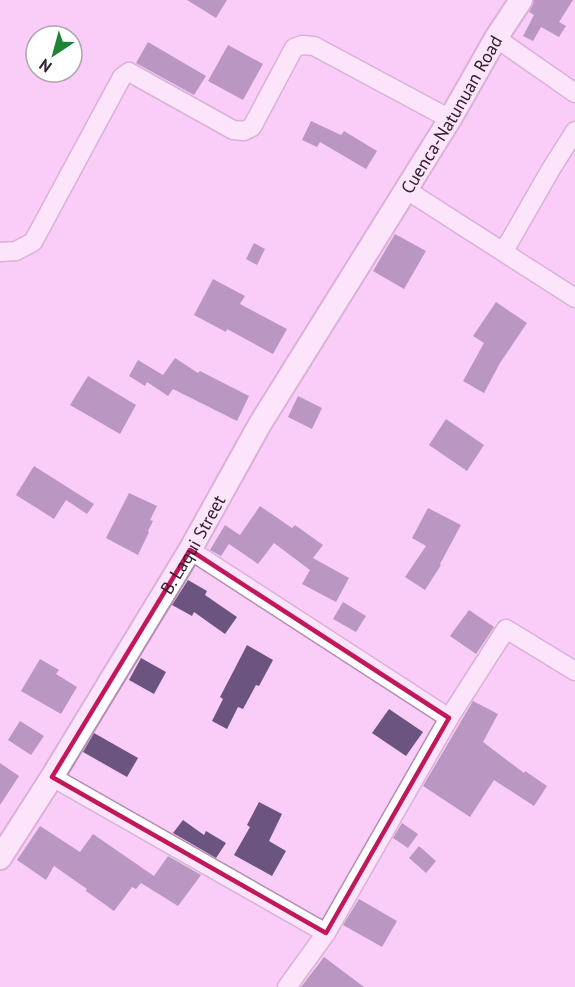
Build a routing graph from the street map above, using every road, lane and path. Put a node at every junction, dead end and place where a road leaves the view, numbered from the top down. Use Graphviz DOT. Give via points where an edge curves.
graph roads {
  1 [pos="521,0"];
  2 [pos="496,38"];
  3 [pos="575,93"];
  4 [pos="450,119"];
  5 [pos="575,131"];
  6 [pos="405,189"];
  7 [pos="380,229"];
  8 [pos="504,251"];
  9 [pos="0,252"];
  10 [pos="574,295"];
  11 [pos="189,550"];
  12 [pos="575,671"];
  13 [pos="449,718"];
  14 [pos="52,777"];
  15 [pos="0,858"];
  16 [pos="326,933"];
  17 [pos="287,987"];
  1 -- 2 [label="main road, Cuenca-Natunuan Road"];
  2 -- 3 [label="street"];
  2 -- 4 [label="main road, Cuenca-Natunuan Road"];
  4 -- 6 [label="main road, Cuenca-Natunuan Road"];
  4 -- 9 [label="street" via="314,46 294,48 252,127 244,131 233,130 129,72 122,77 33,242 16,251"];
  5 -- 8 [label="street"];
  6 -- 7 [label="main road, Cuenca-Natunuan Road"];
  6 -- 8 [label="street"];
  7 -- 11 [label="main road, B. Laqui Street" via="260,424"];
  8 -- 10 [label="street"];
  11 -- 13 [label="street"];
  11 -- 14 [label="main road, B. Laqui Street"];
  12 -- 13 [label="street" via="506,629"];
  13 -- 16 [label="street"];
  14 -- 15 [label="main road, B. Laqui Street"];
  14 -- 16 [label="street"];
  16 -- 17 [label="street"];
}
